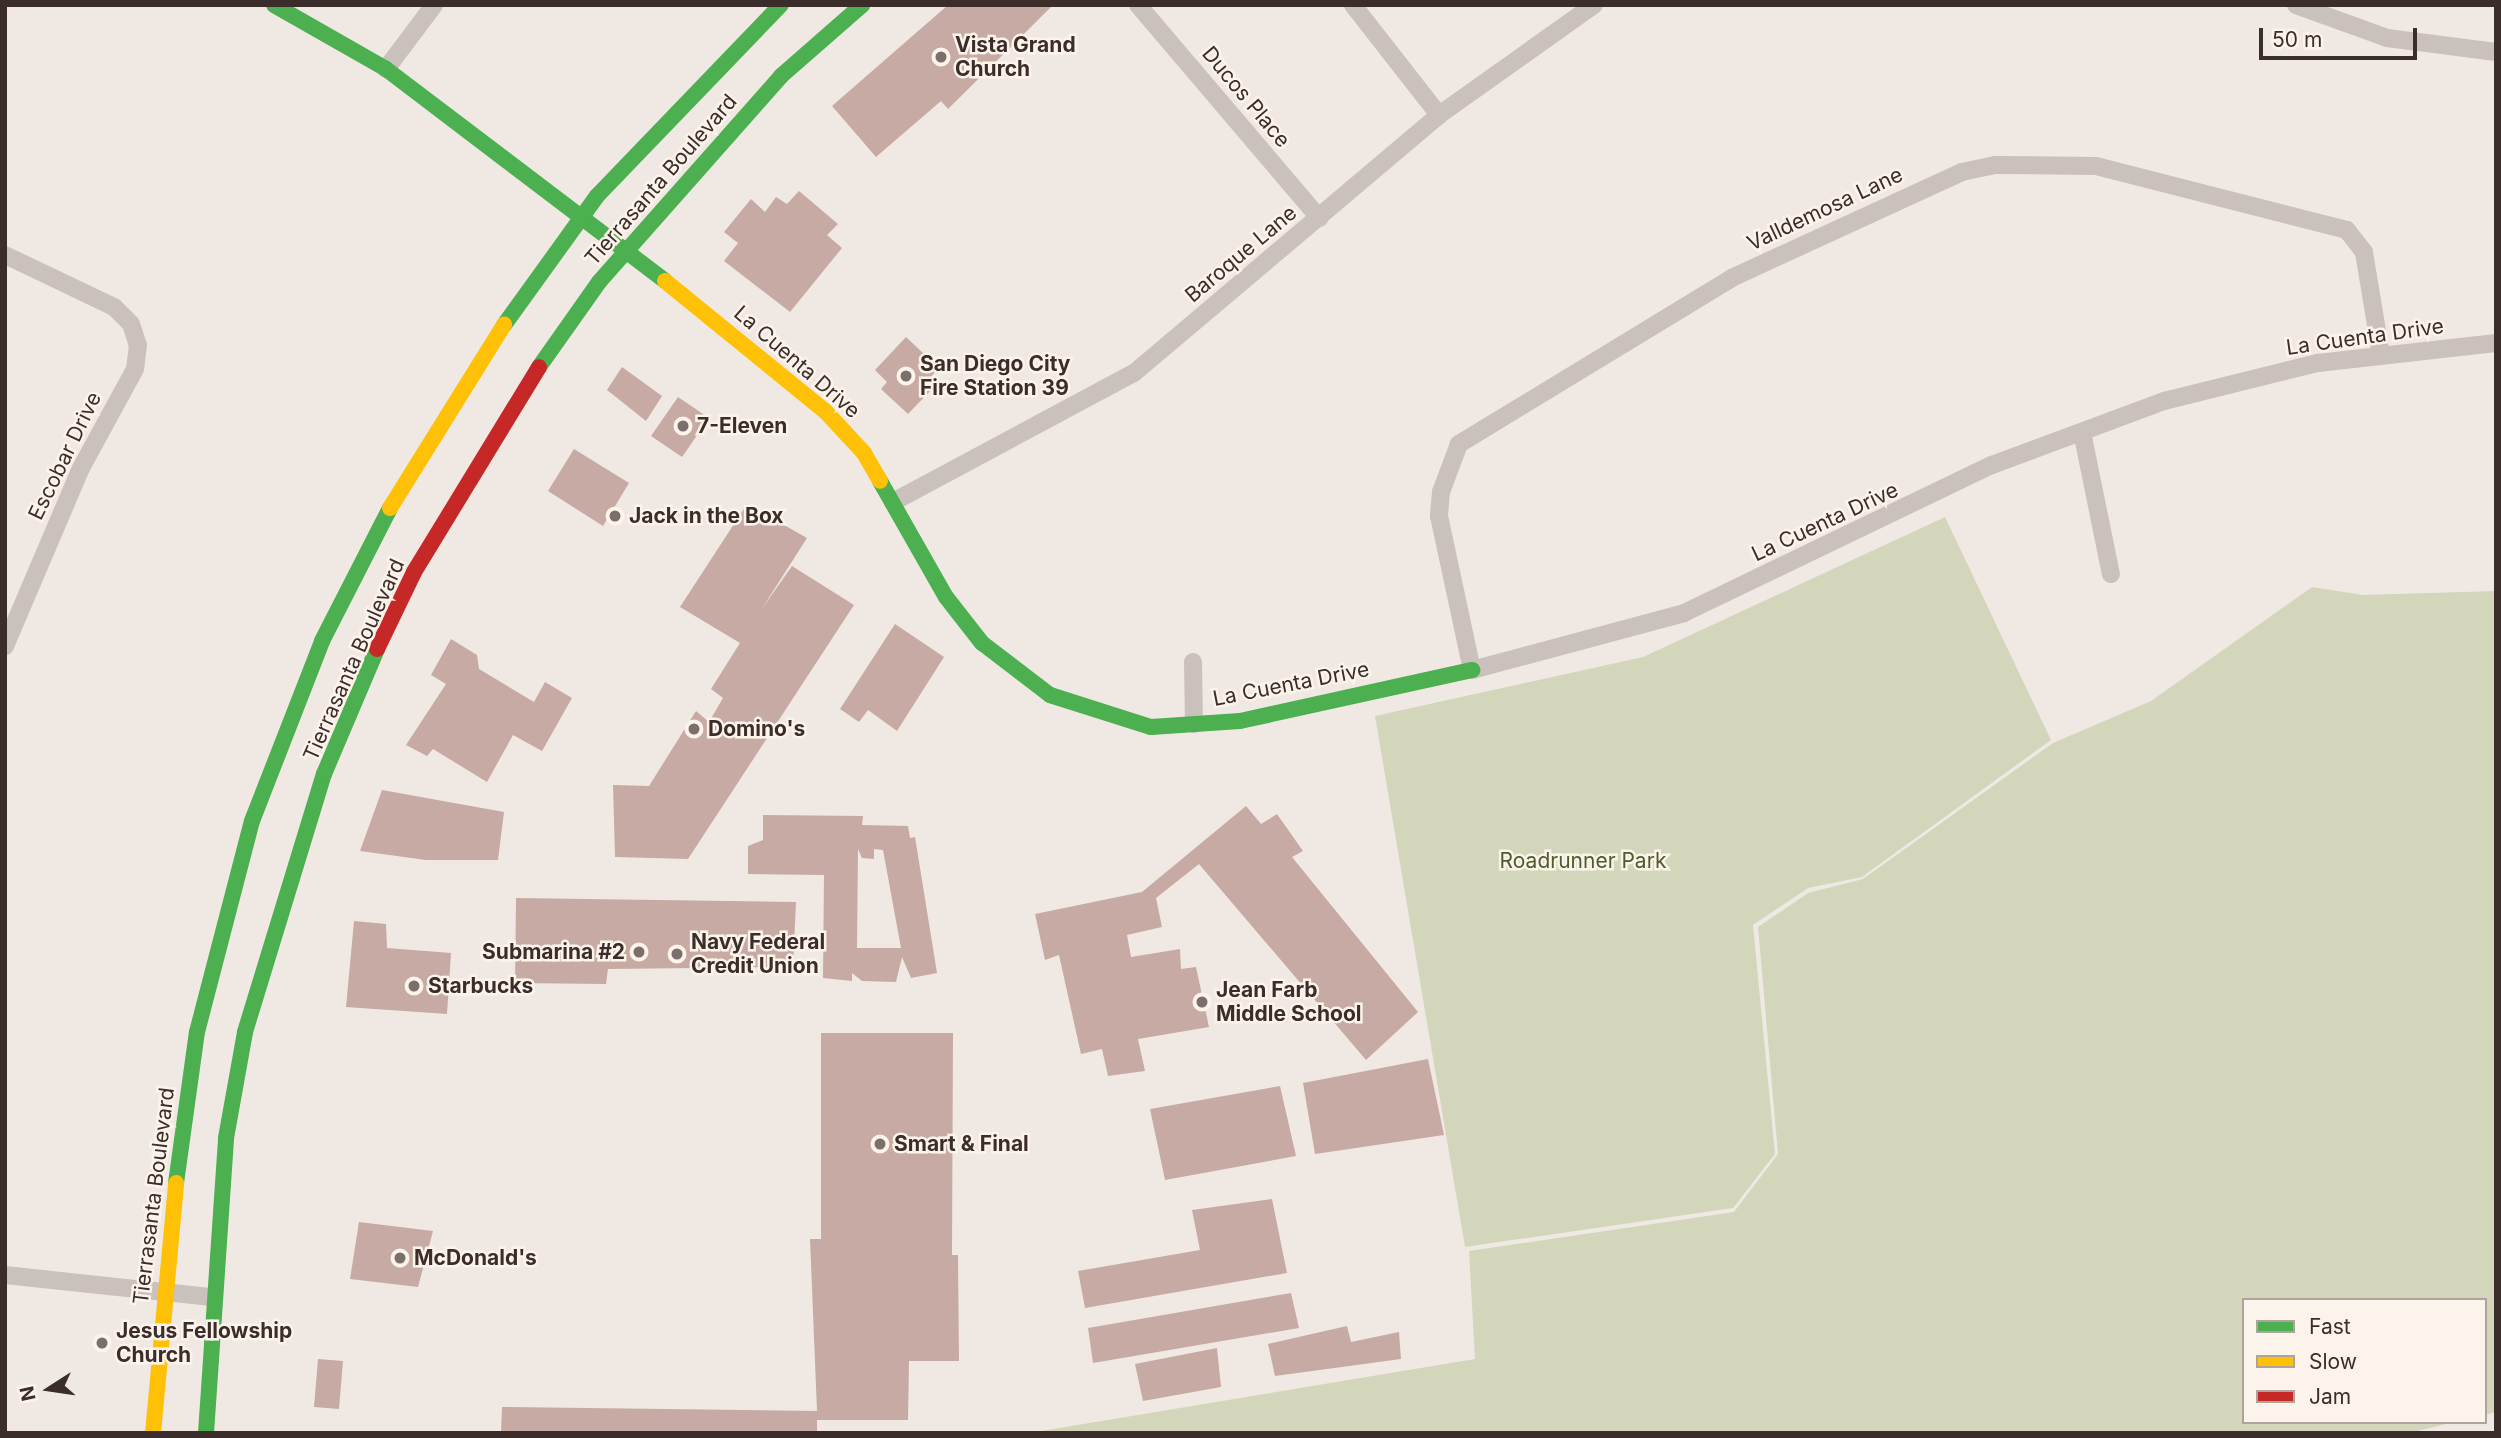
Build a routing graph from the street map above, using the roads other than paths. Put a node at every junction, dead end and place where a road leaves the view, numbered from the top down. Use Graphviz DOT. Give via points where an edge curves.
graph roads {
  1 [pos="274,5"];
  2 [pos="434,5"];
  3 [pos="781,5"];
  4 [pos="862,5"];
  5 [pos="1138,5"];
  6 [pos="1353,5"];
  7 [pos="1594,5"];
  8 [pos="2296,5"];
  9 [pos="2496,52"];
  10 [pos="386,69"];
  11 [pos="1439,115"];
  12 [pos="584,215"];
  13 [pos="1319,218"];
  14 [pos="626,248"];
  15 [pos="5,254"];
  16 [pos="2496,343"];
  17 [pos="2381,355"];
  18 [pos="2082,432"];
  19 [pos="893,502"];
  20 [pos="2111,574"];
  21 [pos="5,646"];
  22 [pos="1193,662"];
  23 [pos="1472,670"];
  24 [pos="1194,724"];
  25 [pos="5,1275"];
  26 [pos="162,1288"];
  27 [pos="212,1297"];
  28 [pos="153,1433"];
  29 [pos="206,1433"];
  1 -- 10 [label="main road, La Cuenta Drive"];
  2 -- 10 [label="street"];
  3 -- 12 [label="main road, Tierrasanta Boulevard" via="731,51"];
  4 -- 14 [label="main road, Tierrasanta Boulevard" via="780,76"];
  5 -- 13 [label="street, Ducos Place"];
  6 -- 11 [label="street"];
  7 -- 11 [label="street, Baroque Lane"];
  8 -- 9 [label="street" via="2387,38"];
  10 -- 12 [label="main road, La Cuenta Drive"];
  11 -- 13 [label="street, Baroque Lane"];
  12 -- 14 [label="main road, La Cuenta Drive"];
  12 -- 26 [label="main road, Tierrasanta Boulevard" via="514,308 363,552 274,759 197,1032"];
  13 -- 19 [label="street, Baroque Lane" via="1134,373"];
  14 -- 19 [label="main road, La Cuenta Drive" via="825,411 864,453"];
  14 -- 27 [label="main road, Tierrasanta Boulevard" via="551,347 414,572 324,774 245,1032 226,1138"];
  15 -- 21 [label="street, Escobar Drive" via="114,307 131,324 138,345 135,369 81,468"];
  16 -- 17 [label="street, La Cuenta Drive"];
  17 -- 18 [label="street, La Cuenta Drive" via="2318,363 2164,401"];
  17 -- 23 [label="street, Valldemosa Lane" via="2364,252 2347,230 2096,166 1995,165 1962,172 1732,278 1459,444 1441,492 1439,516"];
  18 -- 20 [label="street"];
  18 -- 23 [label="street, La Cuenta Drive" via="1992,465 1684,614"];
  19 -- 24 [label="main road, La Cuenta Drive" via="946,597 982,643 1050,695 1151,727"];
  22 -- 24 [label="street"];
  23 -- 24 [label="main road, La Cuenta Drive" via="1240,721"];
  25 -- 26 [label="street"];
  26 -- 27 [label="street"];
  26 -- 28 [label="main road, Tierrasanta Boulevard"];
  27 -- 29 [label="main road, Tierrasanta Boulevard"];
}
